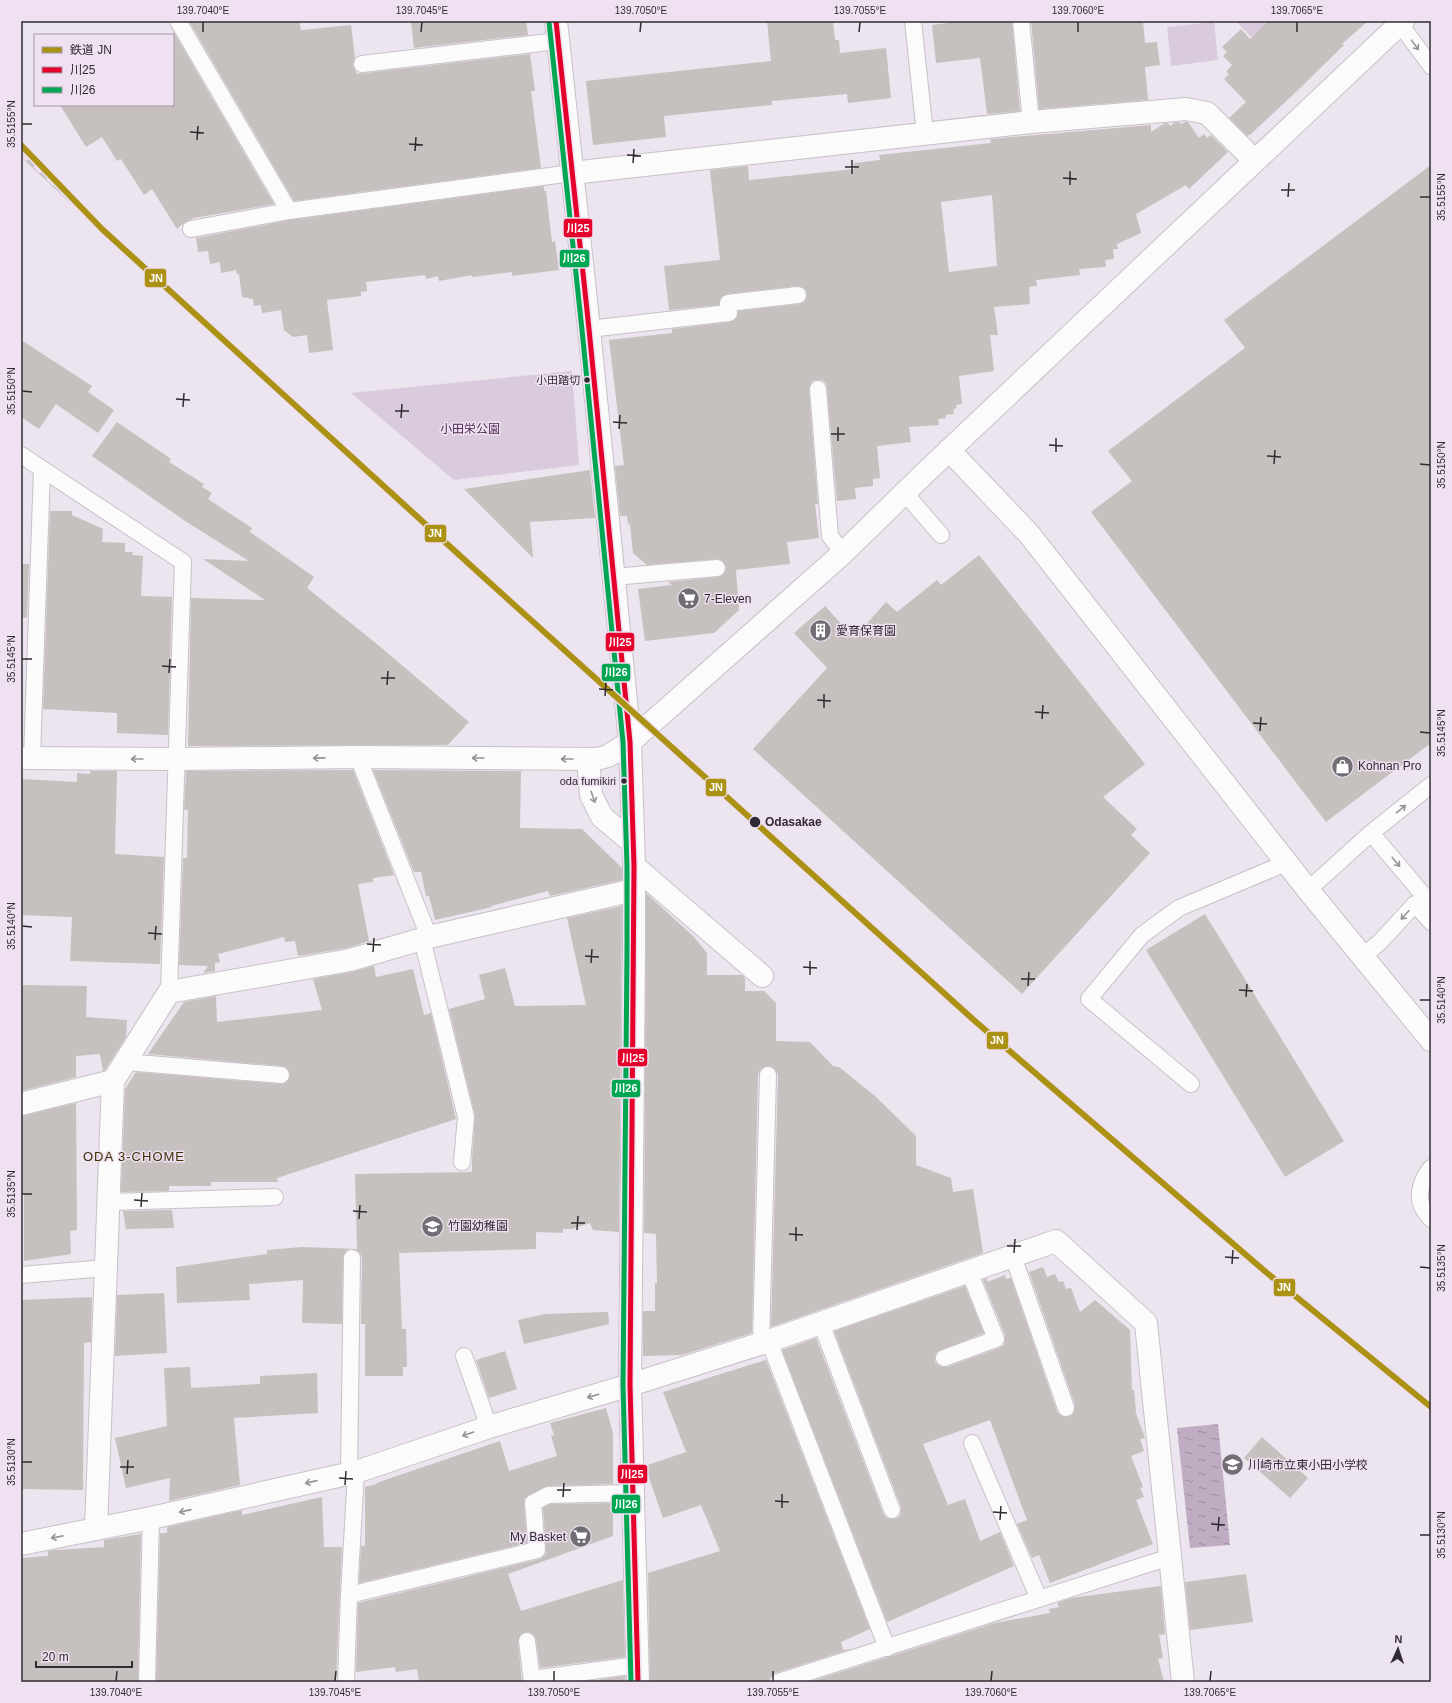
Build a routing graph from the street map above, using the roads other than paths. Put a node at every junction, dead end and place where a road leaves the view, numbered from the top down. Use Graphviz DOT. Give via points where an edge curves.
graph roads {
  1 [pos="178,21"];
  2 [pos="913,21"];
  3 [pos="1020,21"];
  4 [pos="1401,22"];
  5 [pos="557,31"];
  6 [pos="362,64"];
  7 [pos="1431,66"];
  8 [pos="1031,122"];
  9 [pos="924,134"];
  10 [pos="1254,160"];
  11 [pos="572,173"];
  12 [pos="289,211"];
  13 [pos="192,229"];
  14 [pos="798,295"];
  15 [pos="589,329"];
  16 [pos="818,390"];
  17 [pos="949,450"];
  18 [pos="21,456"];
  19 [pos="42,469"];
  20 [pos="904,492"];
  21 [pos="941,535"];
  22 [pos="843,554"];
  23 [pos="717,568"];
  24 [pos="613,577"];
  25 [pos="630,742"];
  26 [pos="358,757"];
  27 [pos="26,758"];
  28 [pos="588,758"];
  29 [pos="176,759"];
  30 [pos="1431,785"];
  31 [pos="1371,833"];
  32 [pos="632,842"];
  33 [pos="1286,862"];
  34 [pos="634,866"];
  35 [pos="634,890"];
  36 [pos="1308,890"];
  37 [pos="1431,904"];
  38 [pos="1431,922"];
  39 [pos="426,938"];
  40 [pos="1362,957"];
  41 [pos="762,976"];
  42 [pos="169,992"];
  43 [pos="1431,1040"];
  44 [pos="126,1062"];
  45 [pos="281,1075"];
  46 [pos="768,1075"];
  47 [pos="113,1081"];
  48 [pos="1191,1084"];
  49 [pos="21,1104"];
  50 [pos="462,1162"];
  51 [pos="1431,1168"];
  52 [pos="276,1197"];
  53 [pos="108,1202"];
  54 [pos="1431,1219"];
  55 [pos="1013,1256"];
  56 [pos="352,1258"];
  57 [pos="106,1268"];
  58 [pos="969,1271"];
  59 [pos="21,1275"];
  60 [pos="821,1323"];
  61 [pos="765,1342"];
  62 [pos="464,1356"];
  63 [pos="944,1358"];
  64 [pos="630,1385"];
  65 [pos="1066,1408"];
  66 [pos="489,1427"];
  67 [pos="972,1443"];
  68 [pos="353,1472"];
  69 [pos="633,1493"];
  70 [pos="892,1510"];
  71 [pos="152,1518"];
  72 [pos="96,1529"];
  73 [pos="21,1544"];
  74 [pos="1170,1557"];
  75 [pos="349,1595"];
  76 [pos="1038,1599"];
  77 [pos="528,1641"];
  78 [pos="887,1648"];
  79 [pos="638,1674"];
  80 [pos="532,1680"];
  81 [pos="147,1682"];
  82 [pos="346,1682"];
  83 [pos="778,1682"];
  84 [pos="1183,1682"];
  1 -- 12 [label="lane"];
  2 -- 9 [label="lane"];
  3 -- 8 [label="lane"];
  4 -- 7 [label="lane, one-way"];
  4 -- 10 [label="street"];
  5 -- 6 [label="lane"];
  5 -- 11 [label="street"];
  8 -- 9 [label="street"];
  8 -- 10 [label="street" via="1196,110 1207,113"];
  9 -- 11 [label="street"];
  10 -- 17 [label="street"];
  11 -- 12 [label="lane"];
  11 -- 15 [label="street"];
  12 -- 13 [label="lane"];
  14 -- 15 [label="lane" via="728,303 729,313"];
  15 -- 24 [label="street"];
  16 -- 22 [label="lane" via="830,536"];
  17 -- 20 [label="street"];
  17 -- 33 [label="street" via="1029,534"];
  18 -- 19 [label="lane"];
  19 -- 27 [label="lane"];
  19 -- 29 [label="lane" via="183,562"];
  20 -- 21 [label="lane"];
  20 -- 22 [label="street"];
  22 -- 25 [label="street"];
  23 -- 24 [label="lane"];
  24 -- 25 [label="street"];
  25 -- 28 [label="street" via="608,756"];
  25 -- 32 [label="street"];
  28 -- 26 [label="street, one-way"];
  26 -- 29 [label="street, one-way"];
  26 -- 39 [label="lane"];
  29 -- 27 [label="street, one-way"];
  28 -- 32 [label="street, one-way" via="592,795 602,816"];
  29 -- 42 [label="lane"];
  31 -- 30 [label="lane, one-way"];
  31 -- 36 [label="lane"];
  31 -- 37 [label="lane, one-way"];
  32 -- 34 [label="street"];
  33 -- 36 [label="street"];
  33 -- 48 [label="lane" via="1179,908 1142,935 1089,999"];
  34 -- 35 [label="street"];
  34 -- 41 [label="street"];
  35 -- 39 [label="street"];
  35 -- 64 [label="street"];
  36 -- 40 [label="street"];
  38 -- 40 [label="lane, one-way" via="1415,904 1380,942"];
  39 -- 42 [label="street" via="350,960"];
  39 -- 50 [label="lane" via="466,1117"];
  40 -- 43 [label="street"];
  42 -- 44 [label="street"];
  44 -- 45 [label="lane"];
  44 -- 47 [label="street"];
  46 -- 61 [label="lane"];
  47 -- 49 [label="street"];
  47 -- 53 [label="street"];
  51 -- 54 [label="lane" via="1420,1188 1421,1205"];
  52 -- 53 [label="lane"];
  53 -- 57 [label="street"];
  55 -- 58 [label="street"];
  55 -- 65 [label="lane"];
  55 -- 74 [label="street" via="1056,1241 1146,1323"];
  56 -- 68 [label="lane"];
  57 -- 59 [label="lane"];
  57 -- 72 [label="street"];
  58 -- 60 [label="street"];
  58 -- 63 [label="lane" via="996,1339"];
  60 -- 61 [label="street"];
  60 -- 70 [label="lane"];
  61 -- 64 [label="street"];
  61 -- 78 [label="lane"];
  62 -- 66 [label="lane"];
  64 -- 66 [label="street, one-way"];
  64 -- 69 [label="street"];
  66 -- 68 [label="street, one-way"];
  67 -- 76 [label="lane"];
  68 -- 71 [label="street, one-way"];
  68 -- 75 [label="lane"];
  69 -- 75 [label="lane" via="548,1496 532,1503 538,1550"];
  69 -- 79 [label="street"];
  71 -- 72 [label="street"];
  71 -- 81 [label="lane"];
  72 -- 73 [label="street, one-way"];
  74 -- 76 [label="lane"];
  74 -- 84 [label="street"];
  75 -- 82 [label="lane"];
  76 -- 78 [label="lane"];
  77 -- 80 [label="lane"];
  78 -- 83 [label="lane"];
  79 -- 80 [label="lane"];
}
